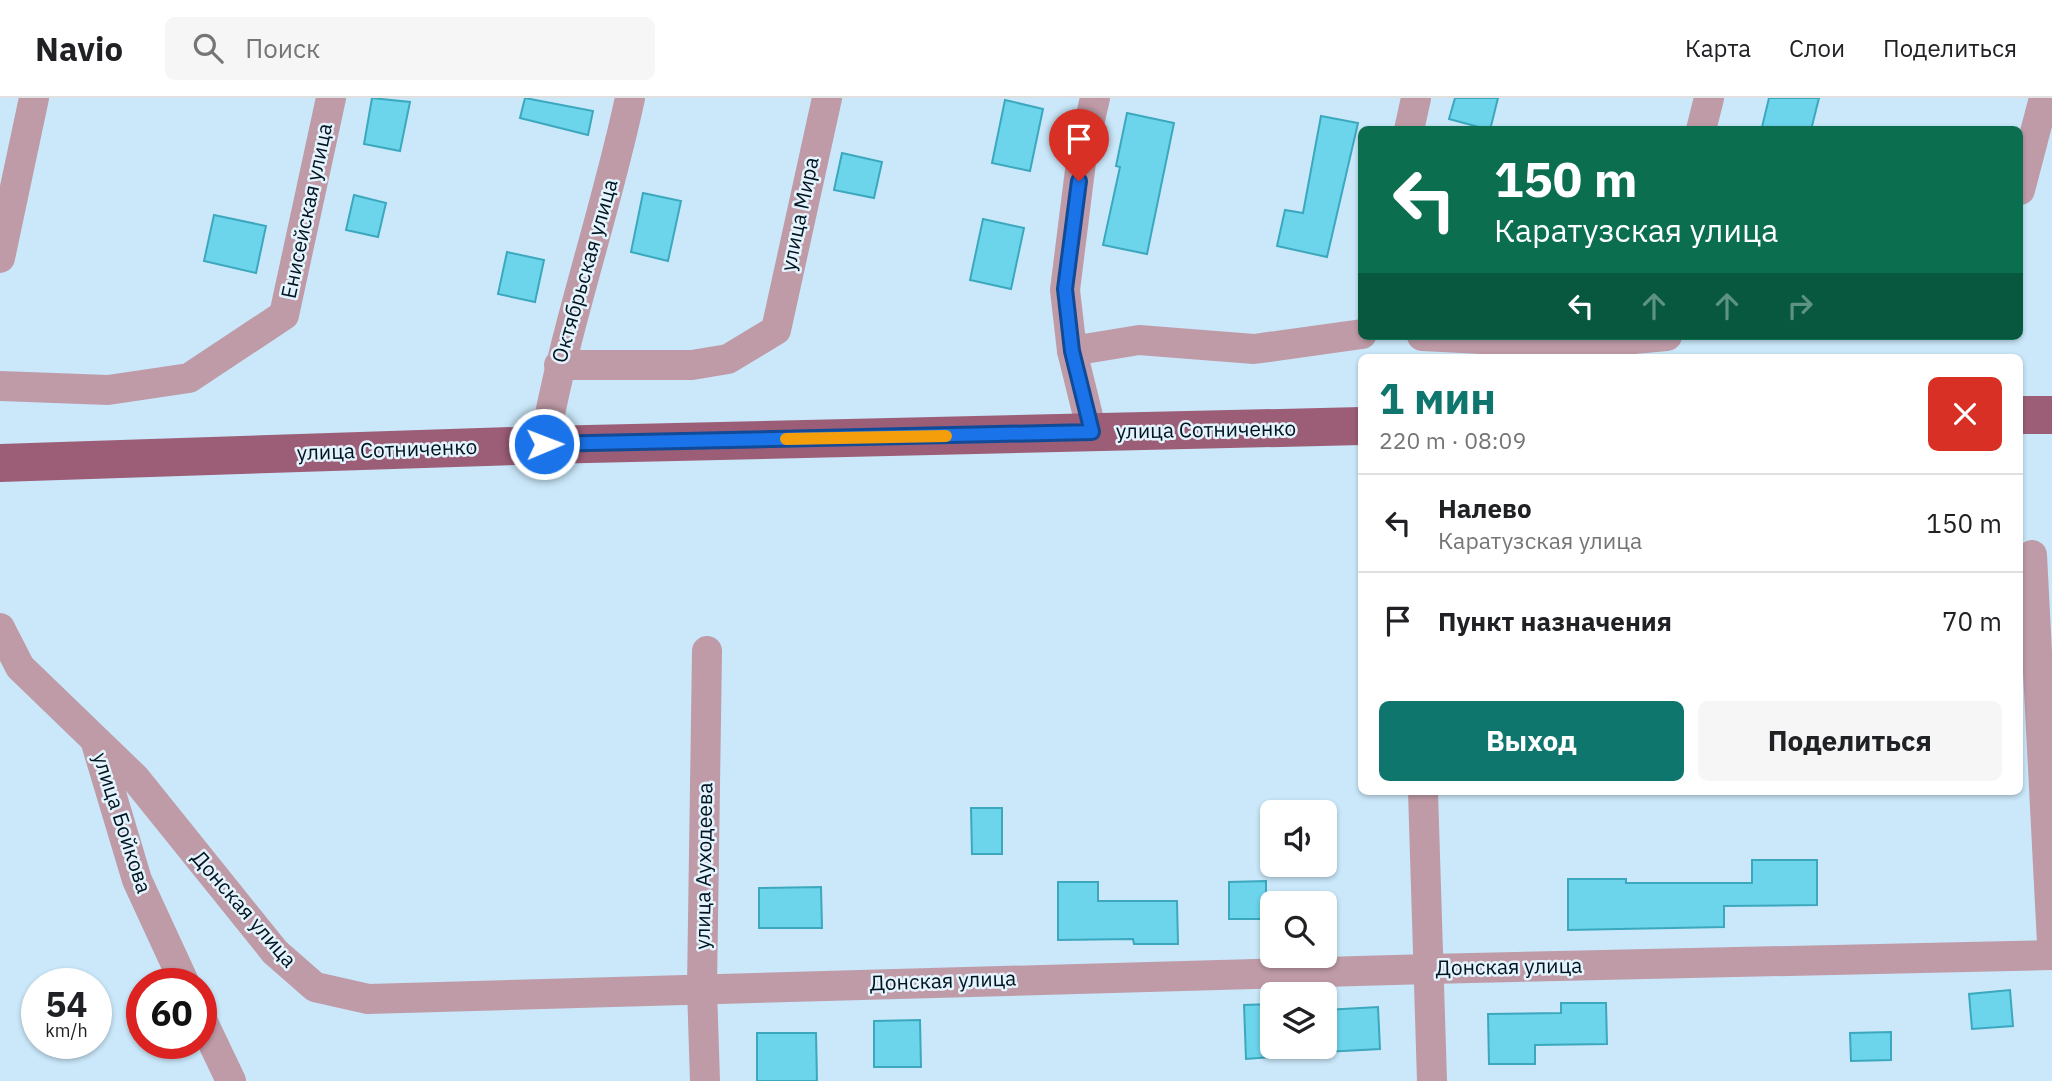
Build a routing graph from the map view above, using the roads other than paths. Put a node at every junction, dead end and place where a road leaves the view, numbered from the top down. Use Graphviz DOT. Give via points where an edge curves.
graph roads {
  1 [pos="34,98"];
  2 [pos="331,98"];
  3 [pos="630,98"];
  4 [pos="827,98"];
  5 [pos="1096,98"];
  6 [pos="1416,98"];
  7 [pos="1709,98"];
  8 [pos="2044,98"];
  9 [pos="1410,126"];
  10 [pos="1702,126"];
  11 [pos="2023,178"];
  12 [pos="0,258"];
  13 [pos="1358,335"];
  14 [pos="1500,340"];
  15 [pos="1596,340"];
  16 [pos="1072,351"];
  17 [pos="559,365"];
  18 [pos="0,386"];
  19 [pos="2023,415"];
  20 [pos="2052,415"];
  21 [pos="1358,426"];
  22 [pos="1092,432"];
  23 [pos="544,444"];
  24 [pos="0,463"];
  25 [pos="2032,555"];
  26 [pos="0,628"];
  27 [pos="707,651"];
  28 [pos="95,739"];
  29 [pos="1423,795"];
  30 [pos="2052,943"];
  31 [pos="2052,955"];
  32 [pos="178,968"];
  33 [pos="1429,968"];
  34 [pos="702,988"];
  35 [pos="217,1053"];
  36 [pos="230,1081"];
  37 [pos="705,1081"];
  38 [pos="1432,1081"];
  1 -- 12 [label="street"];
  2 -- 18 [label="street, Енисейская улица" via="285,315 189,378 108,390"];
  3 -- 17 [label="street, Октябрьская улица"];
  4 -- 17 [label="street, улица Мира" via="776,330 728,359 692,366"];
  5 -- 16 [label="street" via="1082,154 1065,289"];
  6 -- 9 [label="street"];
  7 -- 10 [label="street"];
  8 -- 11 [label="street"];
  13 -- 16 [label="street" via="1254,349 1139,340"];
  14 -- 15 [label="street" via="1578,344"];
  16 -- 22 [label="street"];
  17 -- 23 [label="street, Октябрьская улица"];
  19 -- 20 [label="main road"];
  21 -- 22 [label="main road, улица Сотниченко"];
  22 -- 23 [label="main road, улица Сотниченко"];
  23 -- 24 [label="main road, улица Сотниченко"];
  25 -- 30 [label="street"];
  26 -- 28 [label="street, Донская улица" via="20,667"];
  27 -- 34 [label="street, улица Ауходеева"];
  28 -- 32 [label="street, улица Бойкова" via="137,880"];
  28 -- 34 [label="street, Донская улица" via="135,778 275,951 315,987 368,999"];
  29 -- 33 [label="street"];
  31 -- 33 [label="street, Донская улица"];
  33 -- 34 [label="street, Донская улица"];
  33 -- 38 [label="street"];
  34 -- 37 [label="street, улица Ауходеева"];
  35 -- 36 [label="street"];
}
